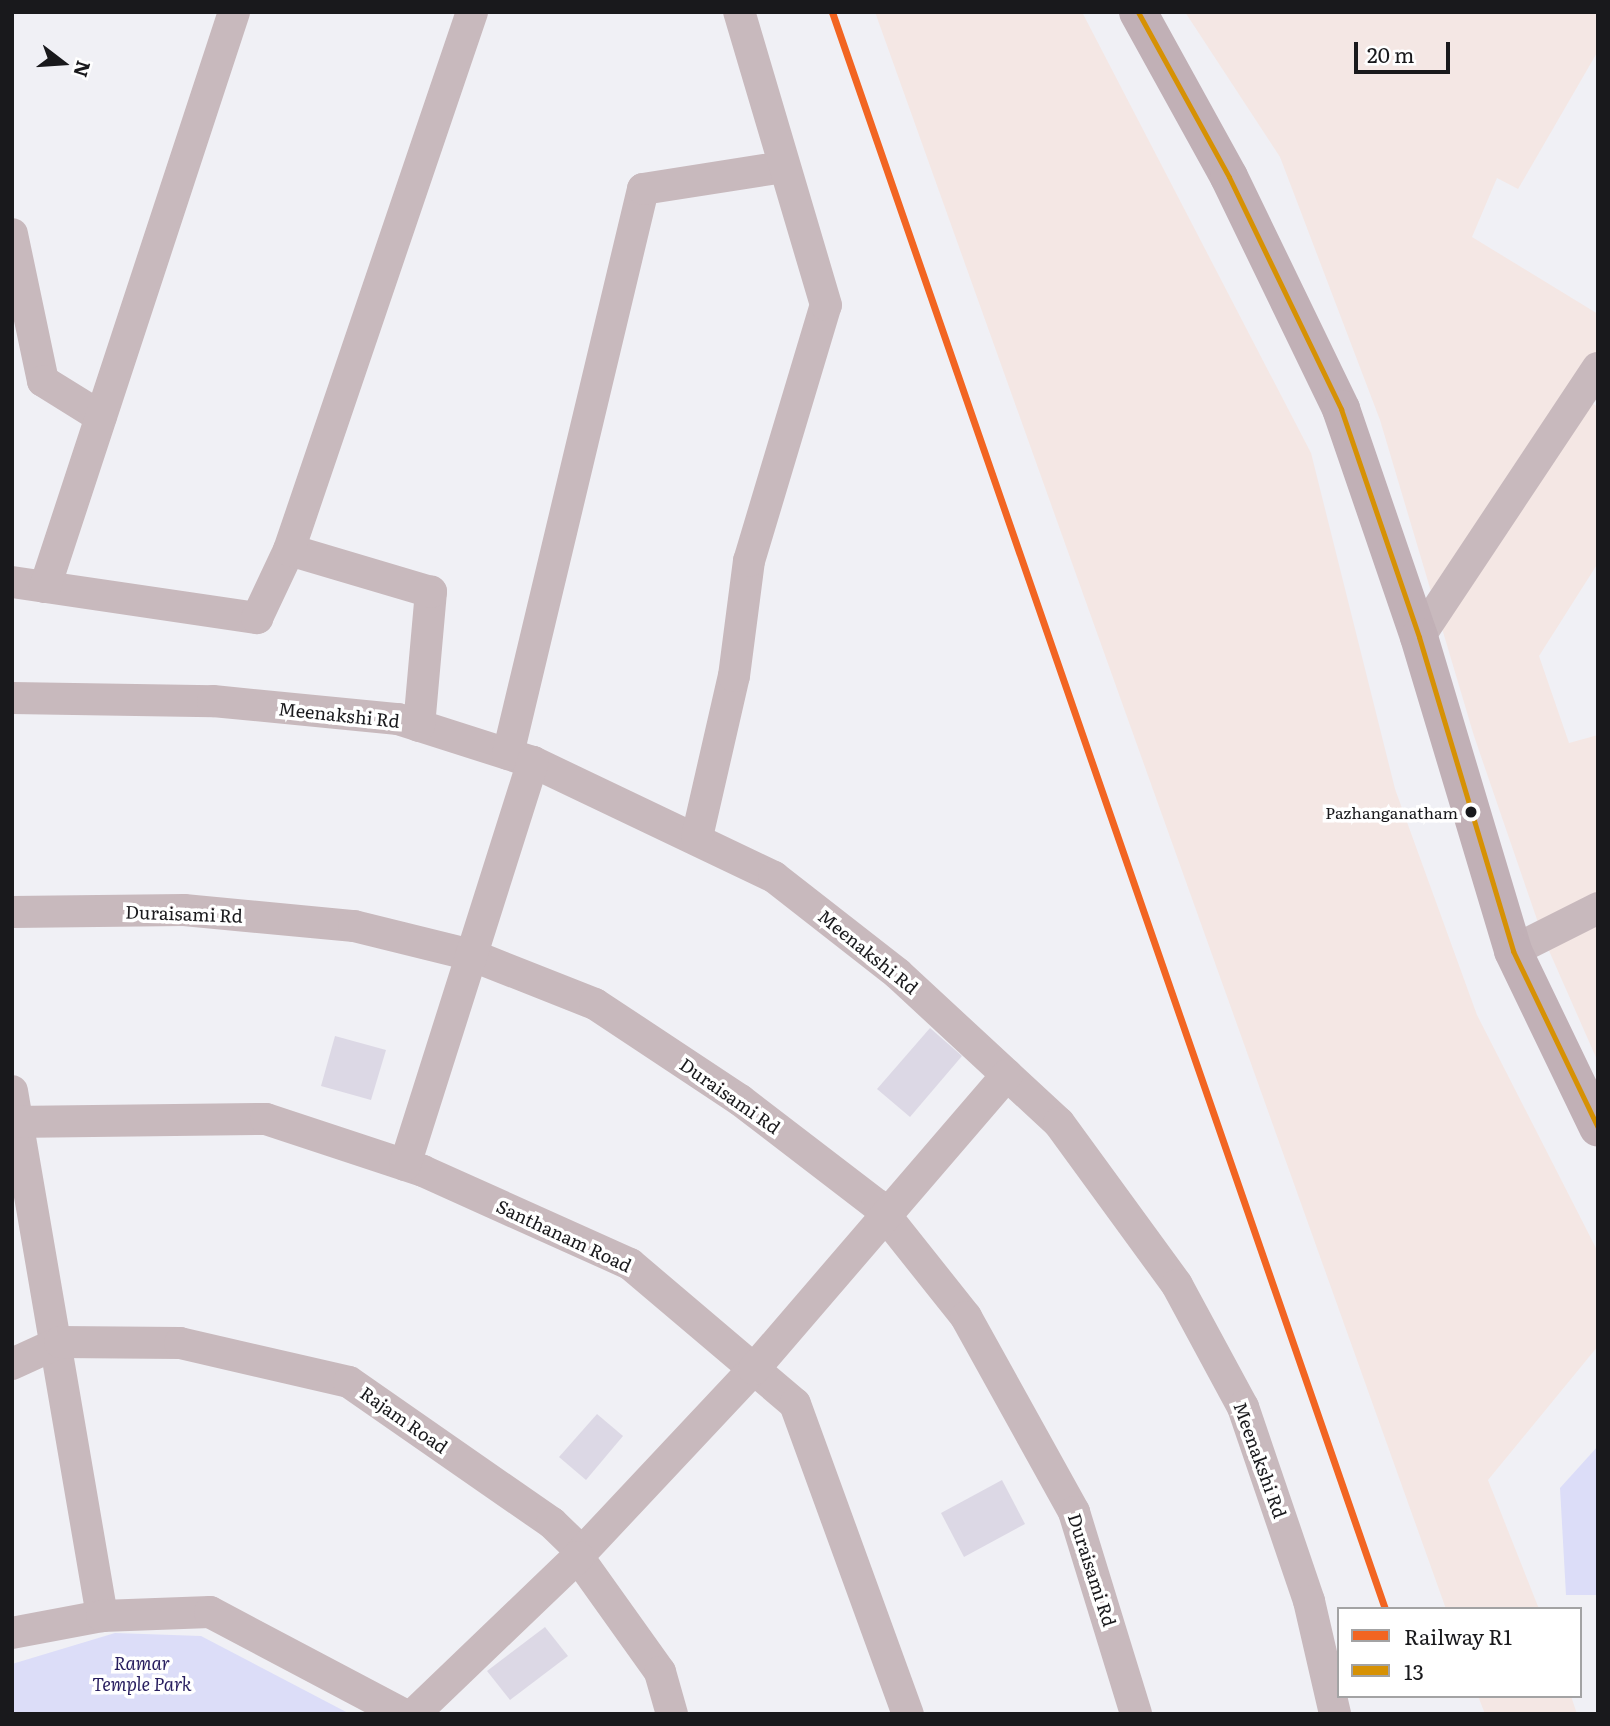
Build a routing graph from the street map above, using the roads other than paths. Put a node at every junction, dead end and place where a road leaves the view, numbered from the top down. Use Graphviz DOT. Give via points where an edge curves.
graph roads {
  1 [pos="234,12"];
  2 [pos="472,12"];
  3 [pos="739,12"];
  4 [pos="1138,12"];
  5 [pos="785,167"];
  6 [pos="12,234"];
  7 [pos="1598,368"];
  8 [pos="101,417"];
  9 [pos="289,550"];
  10 [pos="12,582"];
  11 [pos="46,587"];
  12 [pos="1419,637"];
  13 [pos="12,698"];
  14 [pos="419,726"];
  15 [pos="521,758"];
  16 [pos="697,837"];
  17 [pos="1598,908"];
  18 [pos="12,912"];
  19 [pos="1513,951"];
  20 [pos="471,955"];
  21 [pos="1007,1075"];
  22 [pos="12,1091"];
  23 [pos="15,1122"];
  24 [pos="1598,1128"];
  25 [pos="405,1165"];
  26 [pos="885,1215"];
  27 [pos="60,1342"];
  28 [pos="12,1364"];
  29 [pos="754,1369"];
  30 [pos="580,1554"];
  31 [pos="102,1616"];
  32 [pos="12,1633"];
  33 [pos="403,1714"];
  34 [pos="414,1714"];
  35 [pos="671,1714"];
  36 [pos="908,1714"];
  37 [pos="1136,1714"];
  38 [pos="1335,1714"];
  1 -- 8 [label="street"];
  2 -- 9 [label="street"];
  3 -- 5 [label="street"];
  4 -- 12 [label="main road" via="1229,177 1341,409"];
  5 -- 15 [label="street" via="643,189"];
  5 -- 16 [label="street" via="826,305 749,561 734,676"];
  6 -- 8 [label="street" via="43,381"];
  7 -- 12 [label="street"];
  8 -- 11 [label="street"];
  9 -- 11 [label="street" via="257,618"];
  9 -- 14 [label="street" via="431,593"];
  10 -- 11 [label="street"];
  12 -- 19 [label="main road"];
  13 -- 14 [label="street, Meenakshi Rd" via="213,701"];
  14 -- 15 [label="street, Meenakshi Rd"];
  15 -- 16 [label="street, Meenakshi Rd"];
  15 -- 20 [label="street"];
  16 -- 21 [label="street, Meenakshi Rd" via="774,877 898,974"];
  17 -- 19 [label="street"];
  18 -- 20 [label="street, Duraisami Rd" via="184,910 354,926"];
  19 -- 24 [label="main road"];
  20 -- 25 [label="street"];
  20 -- 26 [label="street, Duraisami Rd" via="595,1004 740,1101"];
  21 -- 26 [label="street"];
  21 -- 38 [label="street, Meenakshi Rd" via="1059,1123 1177,1285 1243,1407 1309,1601"];
  22 -- 23 [label="street"];
  23 -- 25 [label="street, Santhanam Road" via="266,1119"];
  23 -- 27 [label="street"];
  25 -- 29 [label="street, Santhanam Road" via="630,1264"];
  26 -- 29 [label="street"];
  26 -- 37 [label="street, Duraisami Rd" via="966,1317 1074,1512"];
  27 -- 28 [label="street, Rajam Road"];
  27 -- 30 [label="street, Rajam Road" via="180,1343 349,1382 552,1523"];
  27 -- 31 [label="street"];
  29 -- 30 [label="street"];
  29 -- 36 [label="street, Santhanam Road" via="795,1404"];
  30 -- 34 [label="street"];
  30 -- 35 [label="street, Rajam Road" via="660,1672"];
  31 -- 32 [label="street"];
  31 -- 33 [label="street" via="210,1612"];
}
